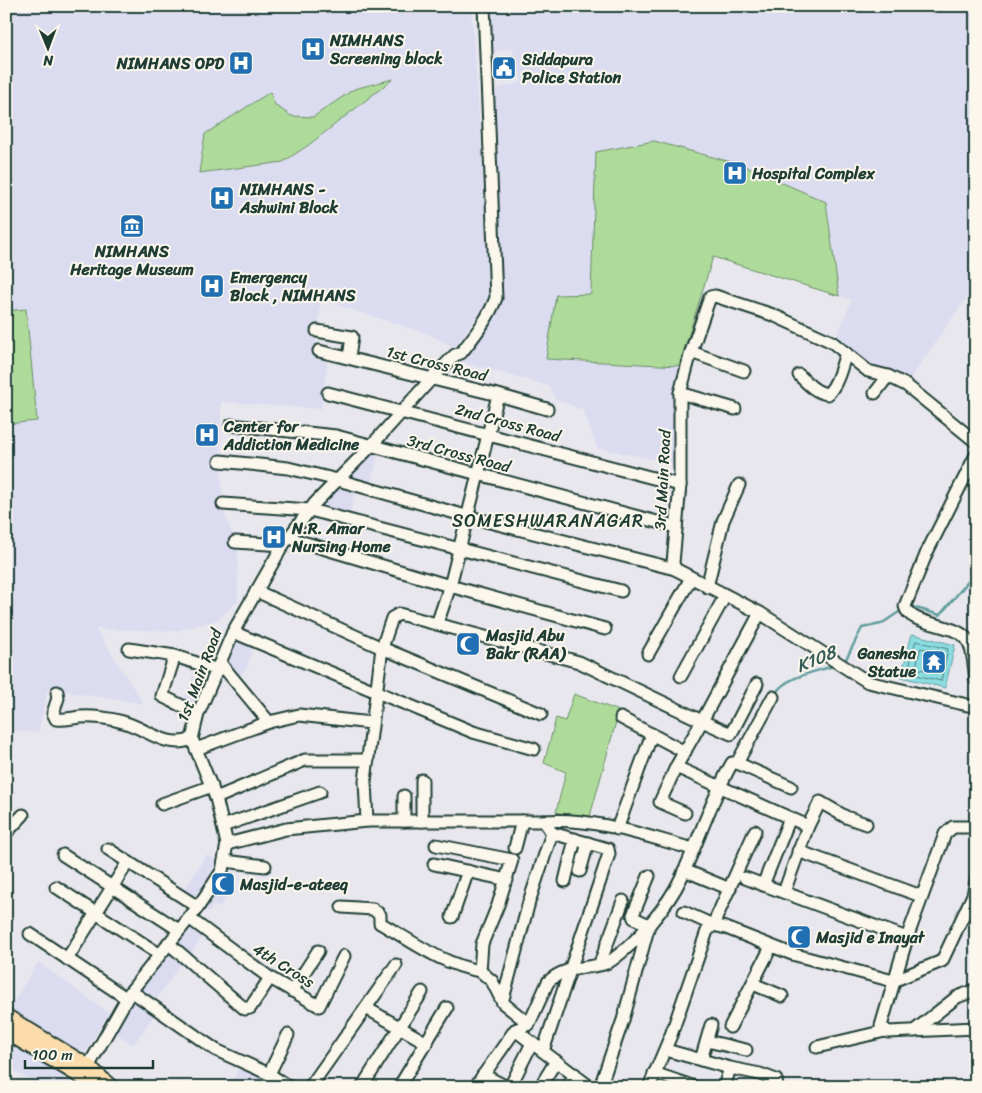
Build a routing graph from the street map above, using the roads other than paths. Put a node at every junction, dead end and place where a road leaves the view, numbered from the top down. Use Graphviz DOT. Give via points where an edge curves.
graph roads {
  1 [pos="482,11"];
  2 [pos="317,331"];
  3 [pos="319,351"];
  4 [pos="691,352"];
  5 [pos="846,353"];
  6 [pos="349,357"];
  7 [pos="744,371"];
  8 [pos="799,375"];
  9 [pos="888,376"];
  10 [pos="432,378"];
  11 [pos="680,392"];
  12 [pos="328,393"];
  13 [pos="875,393"];
  14 [pos="498,395"];
  15 [pos="547,409"];
  16 [pos="735,409"];
  17 [pos="402,411"];
  18 [pos="231,425"];
  19 [pos="488,433"];
  20 [pos="976,442"];
  21 [pos="372,446"];
  22 [pos="976,455"];
  23 [pos="220,461"];
  24 [pos="972,469"];
  25 [pos="478,474"];
  26 [pos="338,480"];
  27 [pos="680,485"];
  28 [pos="739,486"];
  29 [pos="223,504"];
  30 [pos="310,510"];
  31 [pos="466,516"];
  32 [pos="676,527"];
  33 [pos="286,541"];
  34 [pos="235,542"];
  35 [pos="458,549"];
  36 [pos="675,569"];
  37 [pos="691,578"];
  38 [pos="450,586"];
  39 [pos="708,587"];
  40 [pos="256,591"];
  41 [pos="621,591"];
  42 [pos="725,596"];
  43 [pos="760,613"];
  44 [pos="437,624"];
  45 [pos="605,629"];
  46 [pos="233,632"];
  47 [pos="382,648"];
  48 [pos="129,649"];
  49 [pos="648,654"];
  50 [pos="174,658"];
  51 [pos="220,667"];
  52 [pos="681,676"];
  53 [pos="976,680"];
  54 [pos="757,684"];
  55 [pos="57,692"];
  56 [pos="375,692"];
  57 [pos="773,697"];
  58 [pos="976,702"];
  59 [pos="976,707"];
  60 [pos="198,714"];
  61 [pos="541,714"];
  62 [pos="621,718"];
  63 [pos="269,722"];
  64 [pos="702,722"];
  65 [pos="371,723"];
  66 [pos="652,734"];
  67 [pos="194,744"];
  68 [pos="534,750"];
  69 [pos="685,752"];
  70 [pos="368,760"];
  71 [pos="737,763"];
  72 [pos="676,767"];
  73 [pos="422,780"];
  74 [pos="212,786"];
  75 [pos="719,787"];
  76 [pos="791,787"];
  77 [pos="320,792"];
  78 [pos="404,796"];
  79 [pos="216,798"];
  80 [pos="162,804"];
  81 [pos="685,814"];
  82 [pos="23,815"];
  83 [pos="790,818"];
  84 [pos="367,821"];
  85 [pos="404,821"];
  86 [pos="422,821"];
  87 [pos="522,821"];
  88 [pos="544,821"];
  89 [pos="866,824"];
  90 [pos="223,826"];
  91 [pos="808,826"];
  92 [pos="976,827"];
  93 [pos="617,829"];
  94 [pos="755,831"];
  95 [pos="6,833"];
  96 [pos="552,833"];
  97 [pos="575,839"];
  98 [pos="588,843"];
  99 [pos="227,844"];
  100 [pos="436,845"];
  101 [pos="514,848"];
  102 [pos="108,849"];
  103 [pos="694,849"];
  104 [pos="798,851"];
  105 [pos="63,855"];
  106 [pos="224,861"];
  107 [pos="128,862"];
  108 [pos="434,864"];
  109 [pos="265,866"];
  110 [pos="684,870"];
  111 [pos="580,871"];
  112 [pos="468,872"];
  113 [pos="649,876"];
  114 [pos="745,878"];
  115 [pos="507,880"];
  116 [pos="976,881"];
  117 [pos="565,882"];
  118 [pos="763,885"];
  119 [pos="56,887"];
  120 [pos="112,887"];
  121 [pos="730,889"];
  122 [pos="784,892"];
  123 [pos="920,896"];
  124 [pos="623,901"];
  125 [pos="342,906"];
  126 [pos="198,907"];
  127 [pos="684,912"];
  128 [pos="95,913"];
  129 [pos="452,917"];
  130 [pos="189,918"];
  131 [pos="649,925"];
  132 [pos="713,925"];
  133 [pos="179,930"];
  134 [pos="30,934"];
  135 [pos="907,938"];
  136 [pos="168,943"];
  137 [pos="771,947"];
  138 [pos="318,951"];
  139 [pos="158,954"];
  140 [pos="344,956"];
  141 [pos="67,959"];
  142 [pos="600,963"];
  143 [pos="396,965"];
  144 [pos="572,968"];
  145 [pos="480,971"];
  146 [pos="270,978"];
  147 [pos="893,981"];
  148 [pos="753,984"];
  149 [pos="976,990"];
  150 [pos="292,991"];
  151 [pos="422,992"];
  152 [pos="128,994"];
  153 [pos="782,996"];
  154 [pos="504,1003"];
  155 [pos="366,1008"];
  156 [pos="447,1008"];
  157 [pos="6,1017"];
  158 [pos="528,1024"];
  159 [pos="711,1025"];
  160 [pos="730,1027"];
  161 [pos="400,1028"];
  162 [pos="976,1028"];
  163 [pos="515,1030"];
  164 [pos="885,1031"];
  165 [pos="914,1031"];
  166 [pos="288,1035"];
  167 [pos="8,1036"];
  168 [pos="706,1041"];
  169 [pos="427,1042"];
  170 [pos="532,1043"];
  171 [pos="817,1046"];
  172 [pos="666,1050"];
  173 [pos="746,1050"];
  174 [pos="543,1052"];
  175 [pos="701,1060"];
  176 [pos="556,1061"];
  177 [pos="730,1068"];
  178 [pos="654,1073"];
  179 [pos="269,1074"];
  180 [pos="575,1074"];
  181 [pos="483,1075"];
  182 [pos="82,1076"];
  183 [pos="676,1084"];
  184 [pos="96,1087"];
  185 [pos="110,1087"];
  186 [pos="289,1087"];
  187 [pos="310,1087"];
  188 [pos="362,1087"];
  189 [pos="400,1087"];
  190 [pos="475,1087"];
  191 [pos="508,1087"];
  192 [pos="540,1087"];
  193 [pos="568,1087"];
  194 [pos="590,1087"];
  195 [pos="600,1087"];
  196 [pos="649,1087"];
  197 [pos="695,1087"];
  198 [pos="724,1087"];
  199 [pos="777,1087"];
  1 -- 10 [label="street, 1st Main Road" via="496,298 488,318 461,353"];
  2 -- 6 [label="street" via="352,337"];
  3 -- 6 [label="street, 1st Cross Road"];
  4 -- 5 [label="street, 3rd Main Road" via="708,301 715,296 773,315 832,342"];
  4 -- 7 [label="street"];
  4 -- 11 [label="street, 3rd Main Road"];
  5 -- 8 [label="street" via="836,382 828,394 811,387"];
  5 -- 9 [label="street" via="868,371"];
  6 -- 10 [label="street, 1st Cross Road"];
  9 -- 13 [label="street"];
  9 -- 20 [label="street" via="906,385"];
  10 -- 14 [label="street, 1st Cross Road"];
  10 -- 17 [label="street, 1st Main Road"];
  11 -- 16 [label="street"];
  11 -- 27 [label="street, 3rd Main Road"];
  12 -- 17 [label="street, 2nd Cross Road"];
  14 -- 15 [label="street, 1st Cross Road"];
  14 -- 19 [label="street"];
  17 -- 19 [label="street, 2nd Cross Road"];
  17 -- 21 [label="street, 1st Main Road"];
  18 -- 21 [label="street, 3rd Cross Road" via="310,432"];
  19 -- 25 [label="street"];
  19 -- 27 [label="street, 2nd Cross Road"];
  21 -- 25 [label="street, 3rd Cross Road"];
  21 -- 26 [label="street, 1st Main Road"];
  22 -- 24 [label="street"];
  23 -- 26 [label="street" via="288,468"];
  24 -- 53 [label="street" via="927,552 906,606 913,616 962,633 971,646"];
  25 -- 31 [label="street"];
  25 -- 32 [label="street, 3rd Cross Road"];
  26 -- 30 [label="street, 1st Main Road"];
  26 -- 31 [label="street"];
  27 -- 32 [label="street, 3rd Main Road"];
  28 -- 39 [label="street" via="723,521"];
  29 -- 30 [label="street"];
  30 -- 33 [label="street, 1st Main Road"];
  30 -- 35 [label="street"];
  31 -- 35 [label="street"];
  31 -- 36 [label="street"];
  32 -- 36 [label="street, 3rd Main Road"];
  33 -- 34 [label="street"];
  33 -- 38 [label="street"];
  33 -- 40 [label="street, 1st Main Road"];
  35 -- 38 [label="street"];
  35 -- 41 [label="street"];
  36 -- 37 [label="street"];
  37 -- 39 [label="street"];
  37 -- 49 [label="street"];
  38 -- 44 [label="street"];
  38 -- 45 [label="street"];
  39 -- 42 [label="street"];
  40 -- 46 [label="street, 1st Main Road"];
  40 -- 47 [label="street"];
  42 -- 43 [label="street"];
  42 -- 52 [label="street"];
  43 -- 59 [label="street" via="868,682"];
  43 -- 64 [label="street"];
  44 -- 47 [label="street" via="395,615"];
  44 -- 64 [label="street" via="579,662"];
  46 -- 51 [label="street, 1st Main Road"];
  46 -- 56 [label="street"];
  47 -- 56 [label="street"];
  47 -- 61 [label="street"];
  48 -- 50 [label="street"];
  50 -- 51 [label="street"];
  50 -- 60 [label="street" via="162,696"];
  51 -- 60 [label="street, 1st Main Road"];
  51 -- 63 [label="street"];
  54 -- 64 [label="street" via="731,734"];
  55 -- 67 [label="street" via="53,713 56,719 105,719 131,725 166,741"];
  56 -- 65 [label="street"];
  56 -- 68 [label="street" via="473,732"];
  57 -- 71 [label="street"];
  58 -- 59 [label="street"];
  60 -- 67 [label="street, 1st Main Road"];
  62 -- 66 [label="street"];
  63 -- 65 [label="street" via="299,715"];
  63 -- 67 [label="street"];
  64 -- 69 [label="street"];
  65 -- 70 [label="street"];
  66 -- 69 [label="street"];
  66 -- 93 [label="street"];
  67 -- 74 [label="street"];
  69 -- 72 [label="street"];
  70 -- 79 [label="street" via="305,760"];
  70 -- 84 [label="street" via="365,781"];
  71 -- 75 [label="street" via="732,763"];
  71 -- 76 [label="street"];
  72 -- 75 [label="street"];
  72 -- 81 [label="street" via="660,802"];
  73 -- 86 [label="street"];
  74 -- 79 [label="street"];
  74 -- 80 [label="street"];
  75 -- 83 [label="street"];
  75 -- 103 [label="street"];
  77 -- 90 [label="street"];
  78 -- 85 [label="street"];
  79 -- 90 [label="street"];
  82 -- 95 [label="street"];
  83 -- 91 [label="street"];
  83 -- 118 [label="street"];
  84 -- 85 [label="street"];
  84 -- 99 [label="street" via="286,829"];
  85 -- 86 [label="street"];
  86 -- 87 [label="street"];
  87 -- 88 [label="street"];
  87 -- 101 [label="street"];
  88 -- 93 [label="street" via="565,819"];
  88 -- 96 [label="street"];
  89 -- 91 [label="street" via="820,802"];
  90 -- 99 [label="street"];
  91 -- 104 [label="street"];
  92 -- 123 [label="street" via="953,827 945,834"];
  93 -- 103 [label="street"];
  94 -- 121 [label="street"];
  96 -- 97 [label="street"];
  96 -- 154 [label="street" via="529,902"];
  97 -- 98 [label="street"];
  97 -- 117 [label="street"];
  98 -- 111 [label="street"];
  98 -- 144 [label="street" via="606,848 609,854"];
  99 -- 106 [label="street"];
  100 -- 115 [label="street" via="512,860"];
  102 -- 107 [label="street"];
  103 -- 110 [label="street"];
  104 -- 122 [label="street"];
  104 -- 123 [label="street"];
  105 -- 120 [label="street"];
  106 -- 109 [label="street"];
  106 -- 126 [label="street" via="218,879"];
  107 -- 120 [label="street"];
  107 -- 126 [label="street"];
  108 -- 112 [label="street"];
  110 -- 121 [label="street"];
  110 -- 131 [label="street"];
  112 -- 115 [label="street"];
  112 -- 129 [label="street"];
  113 -- 131 [label="street" via="633,915"];
  114 -- 135 [label="street"];
  115 -- 145 [label="street" via="482,944"];
  116 -- 147 [label="street" via="973,895 942,961"];
  119 -- 128 [label="street"];
  120 -- 128 [label="street"];
  120 -- 133 [label="street"];
  121 -- 132 [label="street"];
  123 -- 135 [label="street"];
  124 -- 142 [label="street"];
  125 -- 145 [label="street" via="373,909 380,915 380,923 387,928 448,962"];
  126 -- 130 [label="street"];
  127 -- 132 [label="street"];
  128 -- 139 [label="street"];
  128 -- 141 [label="street"];
  130 -- 133 [label="street"];
  130 -- 146 [label="street, 4th Cross"];
  131 -- 142 [label="street" via="611,961"];
  131 -- 195 [label="street" via="623,1020"];
  132 -- 137 [label="street"];
  132 -- 172 [label="street" via="707,931"];
  133 -- 136 [label="street"];
  134 -- 141 [label="street"];
  135 -- 147 [label="street"];
  136 -- 139 [label="street"];
  136 -- 146 [label="street" via="245,1009 250,1008"];
  137 -- 147 [label="street"];
  137 -- 148 [label="street"];
  138 -- 150 [label="street"];
  139 -- 152 [label="street"];
  140 -- 150 [label="street, 4th Cross" via="319,1006"];
  141 -- 152 [label="street"];
  142 -- 144 [label="street"];
  143 -- 155 [label="street"];
  144 -- 158 [label="street" via="548,982"];
  144 -- 174 [label="street"];
  145 -- 154 [label="street" via="492,981"];
  146 -- 150 [label="street, 4th Cross"];
  147 -- 164 [label="street" via="881,1026"];
  148 -- 153 [label="street"];
  148 -- 160 [label="street"];
  149 -- 165 [label="street" via="957,997"];
  151 -- 161 [label="street"];
  152 -- 179 [label="street" via="216,1050"];
  152 -- 182 [label="street"];
  154 -- 158 [label="street"];
  155 -- 161 [label="street"];
  155 -- 187 [label="street"];
  156 -- 169 [label="street"];
  157 -- 182 [label="main road"];
  158 -- 163 [label="street"];
  159 -- 168 [label="street"];
  161 -- 169 [label="street"];
  161 -- 188 [label="street"];
  162 -- 165 [label="street"];
  163 -- 170 [label="street"];
  163 -- 181 [label="street"];
  164 -- 165 [label="street"];
  164 -- 171 [label="street"];
  166 -- 179 [label="street"];
  167 -- 182 [label="main road"];
  168 -- 173 [label="street"];
  168 -- 175 [label="street"];
  169 -- 189 [label="street"];
  170 -- 174 [label="street"];
  170 -- 191 [label="street"];
  172 -- 175 [label="street"];
  172 -- 178 [label="street"];
  174 -- 176 [label="street"];
  175 -- 177 [label="street"];
  176 -- 180 [label="street"];
  176 -- 192 [label="street"];
  177 -- 198 [label="street"];
  177 -- 199 [label="street" via="768,1077 777,1081"];
  178 -- 183 [label="street"];
  178 -- 196 [label="street"];
  179 -- 186 [label="street"];
  180 -- 193 [label="street"];
  180 -- 194 [label="street"];
  181 -- 190 [label="street"];
  181 -- 191 [label="street"];
  182 -- 184 [label="main road"];
  182 -- 185 [label="main road"];
  183 -- 197 [label="street"];
}
